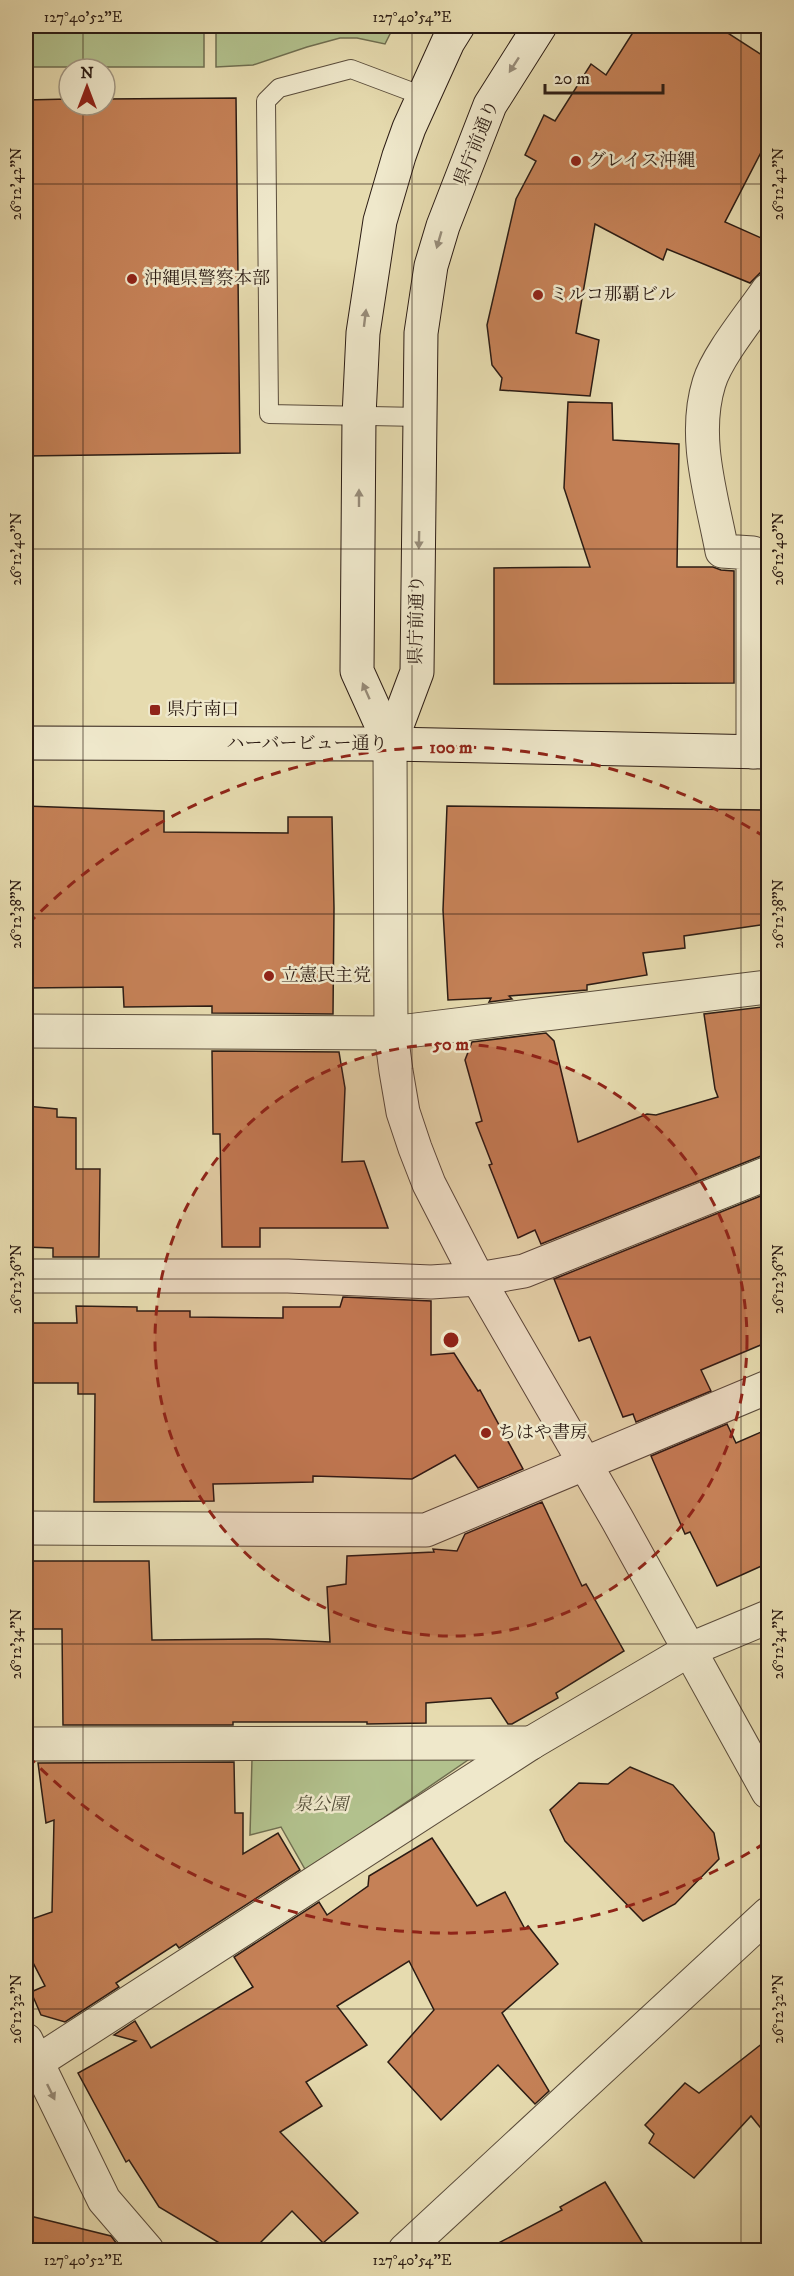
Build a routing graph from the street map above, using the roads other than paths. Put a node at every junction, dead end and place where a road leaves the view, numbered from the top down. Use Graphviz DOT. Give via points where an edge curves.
graph roads {
  1 [pos="458,26"];
  2 [pos="540,26"];
  3 [pos="423,96"];
  4 [pos="768,290"];
  5 [pos="359,416"];
  6 [pos="420,417"];
  7 [pos="761,554"];
  8 [pos="26,743"];
  9 [pos="390,744"];
  10 [pos="761,752"];
  11 [pos="768,987"];
  12 [pos="26,1031"];
  13 [pos="391,1033"];
  14 [pos="768,1173"];
  15 [pos="26,1276"];
  16 [pos="478,1279"];
  17 [pos="768,1387"];
  18 [pos="585,1463"];
  19 [pos="26,1528"];
  20 [pos="768,1617"];
  21 [pos="691,1649"];
  22 [pos="531,1743"];
  23 [pos="26,1744"];
  24 [pos="768,1792"];
  25 [pos="768,1914"];
  26 [pos="31,2051"];
  27 [pos="147,2250"];
  28 [pos="405,2250"];
  1 -- 3 [label="street"];
  2 -- 6 [label="street, 県庁前通り, one-way" via="490,105 443,226 431,266 421,333"];
  5 -- 3 [label="street, one-way" via="363,333 380,221 402,147"];
  3 -- 5 [label="lane" via="351,69 279,88 266,101 269,414"];
  4 -- 7 [label="street" via="709,382 702,422 702,442 722,551"];
  5 -- 6 [label="lane"];
  9 -- 5 [label="street, one-way" via="357,671"];
  6 -- 9 [label="street, 県庁前通り, one-way" via="417,672"];
  7 -- 10 [label="street"];
  8 -- 9 [label="street, ハーバービュー通り"];
  9 -- 10 [label="street, ハーバービュー通り"];
  9 -- 13 [label="street"];
  11 -- 13 [label="street"];
  12 -- 13 [label="street"];
  13 -- 16 [label="street" via="403,1112 414,1148"];
  14 -- 16 [label="street" via="524,1271"];
  15 -- 16 [label="street" via="288,1276 431,1282"];
  16 -- 18 [label="street"];
  17 -- 18 [label="street"];
  18 -- 19 [label="street" via="426,1530"];
  18 -- 21 [label="street"];
  20 -- 21 [label="street"];
  21 -- 22 [label="street"];
  21 -- 24 [label="street"];
  22 -- 23 [label="street"];
  22 -- 26 [label="street"];
  25 -- 28 [label="street"];
  26 -- 27 [label="street, one-way" via="104,2200"];
}
